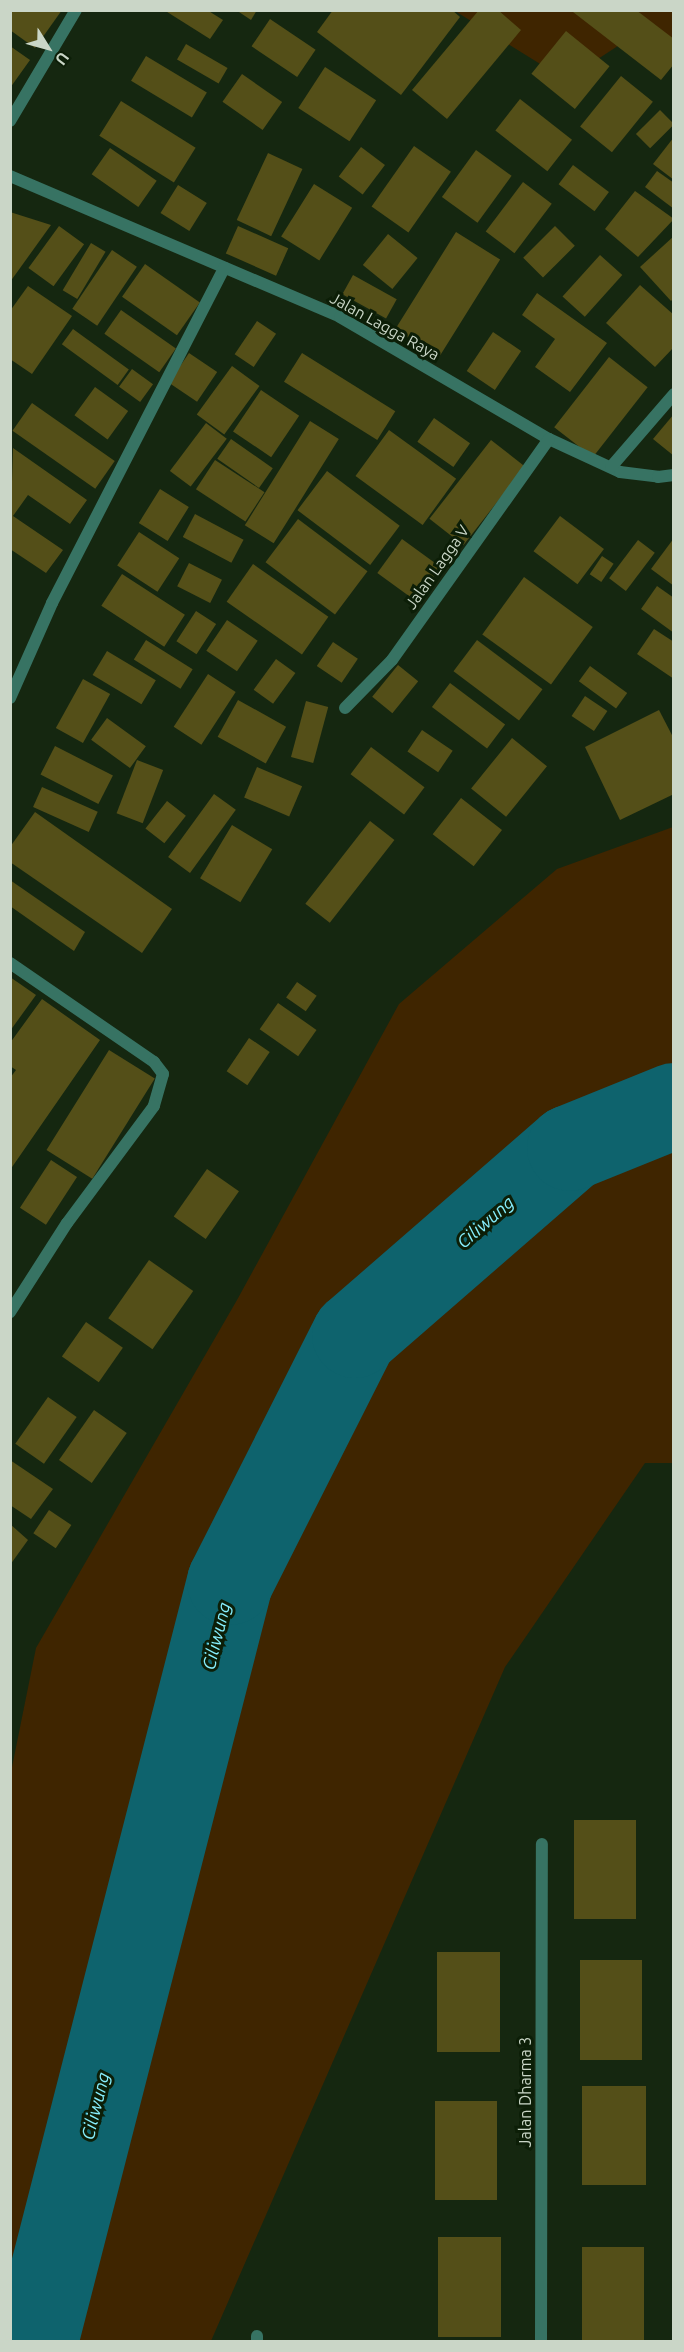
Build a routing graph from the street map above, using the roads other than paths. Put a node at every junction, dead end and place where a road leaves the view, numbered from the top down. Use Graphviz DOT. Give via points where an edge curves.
graph roads {
  1 [pos="76,10"];
  2 [pos="10,121"];
  3 [pos="10,176"];
  4 [pos="224,268"];
  5 [pos="674,394"];
  6 [pos="549,438"];
  7 [pos="611,467"];
  8 [pos="674,475"];
  9 [pos="10,698"];
  10 [pos="345,708"];
  11 [pos="10,963"];
  12 [pos="10,1312"];
  13 [pos="542,1844"];
  14 [pos="541,2342"];
  1 -- 2 [label="street"];
  3 -- 4 [label="street, Jalan Lagga Raya"];
  4 -- 6 [label="street, Jalan Lagga Raya" via="340,317"];
  4 -- 9 [label="street" via="52,603"];
  5 -- 7 [label="street"];
  6 -- 7 [label="street, Jalan Lagga Raya"];
  6 -- 10 [label="street, Jalan Lagga V" via="392,660"];
  7 -- 8 [label="street, Jalan Lagga Raya" via="620,472 658,477"];
  11 -- 12 [label="street" via="153,1062 163,1074 154,1106 67,1223"];
  13 -- 14 [label="street, Jalan Dharma 3"];
}
